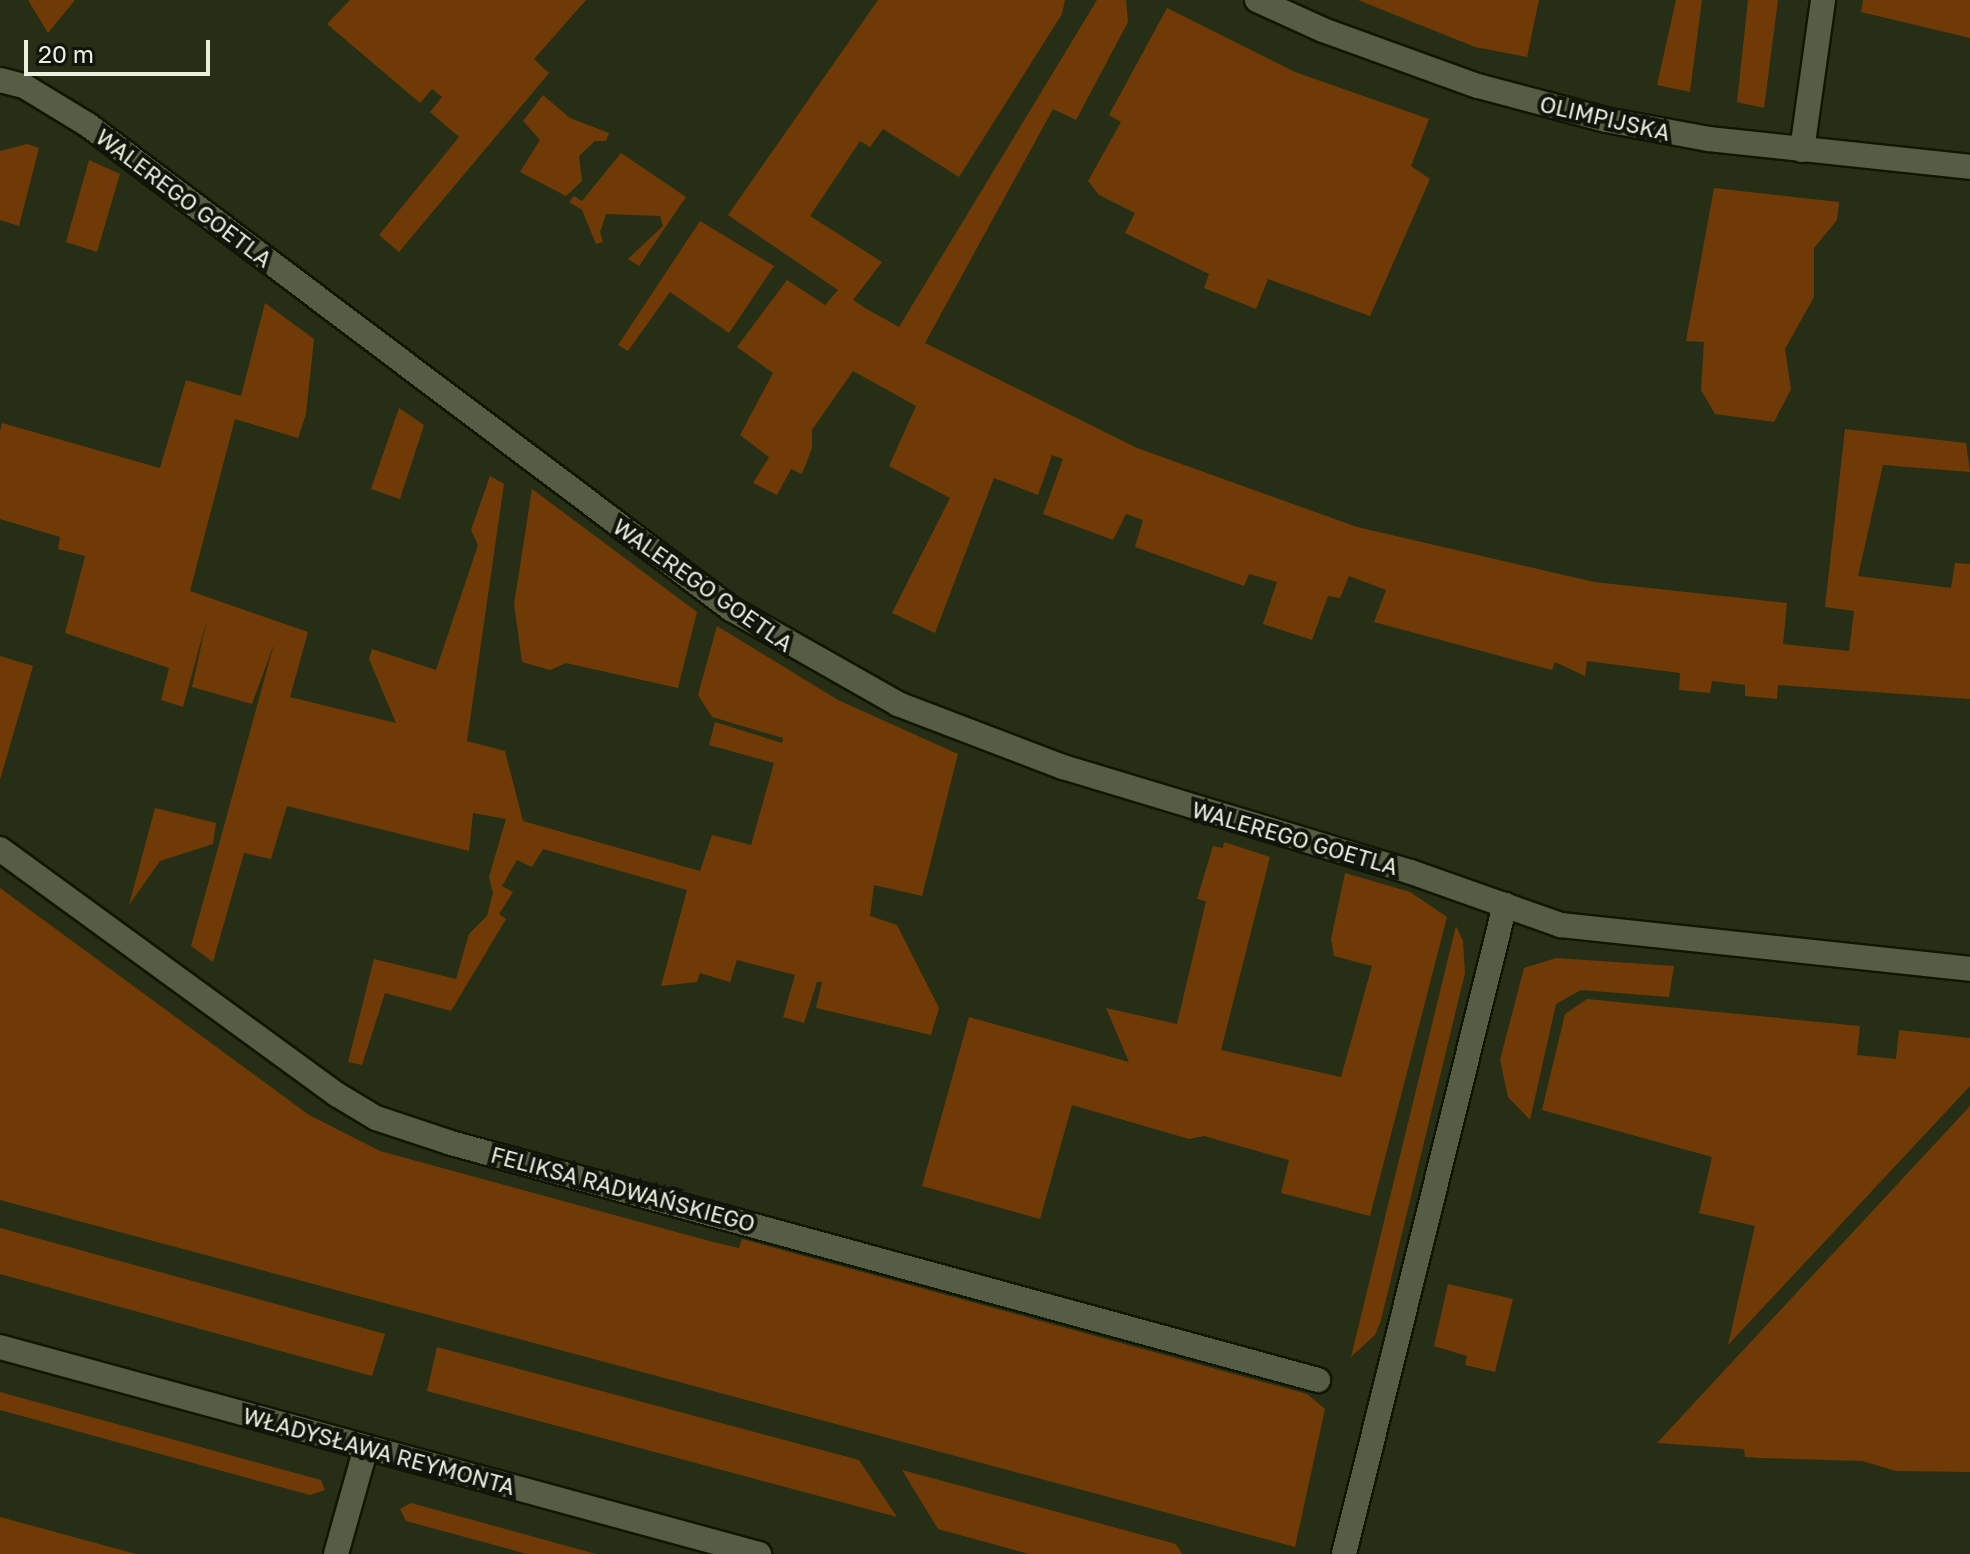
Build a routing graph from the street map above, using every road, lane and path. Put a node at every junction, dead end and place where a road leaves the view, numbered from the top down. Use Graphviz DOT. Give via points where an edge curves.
graph roads {
  1 [pos="1257,0"];
  2 [pos="1823,0"];
  3 [pos="0,80"];
  4 [pos="1802,150"];
  5 [pos="1970,167"];
  6 [pos="0,849"];
  7 [pos="1505,905"];
  8 [pos="1970,969"];
  9 [pos="0,1347"];
  10 [pos="1318,1380"];
  11 [pos="366,1447"];
  12 [pos="336,1554"];
  13 [pos="759,1554"];
  14 [pos="1344,1554"];
  1 -- 4 [label="street, OLIMPIJSKA" via="1323,30 1478,86 1666,132"];
  2 -- 4 [label="street"];
  3 -- 7 [label="street, WALEREGO GOETLA" via="24,86 88,125 668,565 820,663 898,704 1063,767"];
  4 -- 5 [label="street, OLIMPIJSKA"];
  6 -- 10 [label="street, FELIKSA RADWAŃSKIEGO" via="336,1094 399,1127"];
  7 -- 8 [label="street, WALEREGO GOETLA" via="1582,929"];
  7 -- 14 [label="street"];
  9 -- 11 [label="street, WŁADYSŁAWA REYMONTA"];
  11 -- 12 [label="street"];
  11 -- 13 [label="street, WŁADYSŁAWA REYMONTA"];
}
